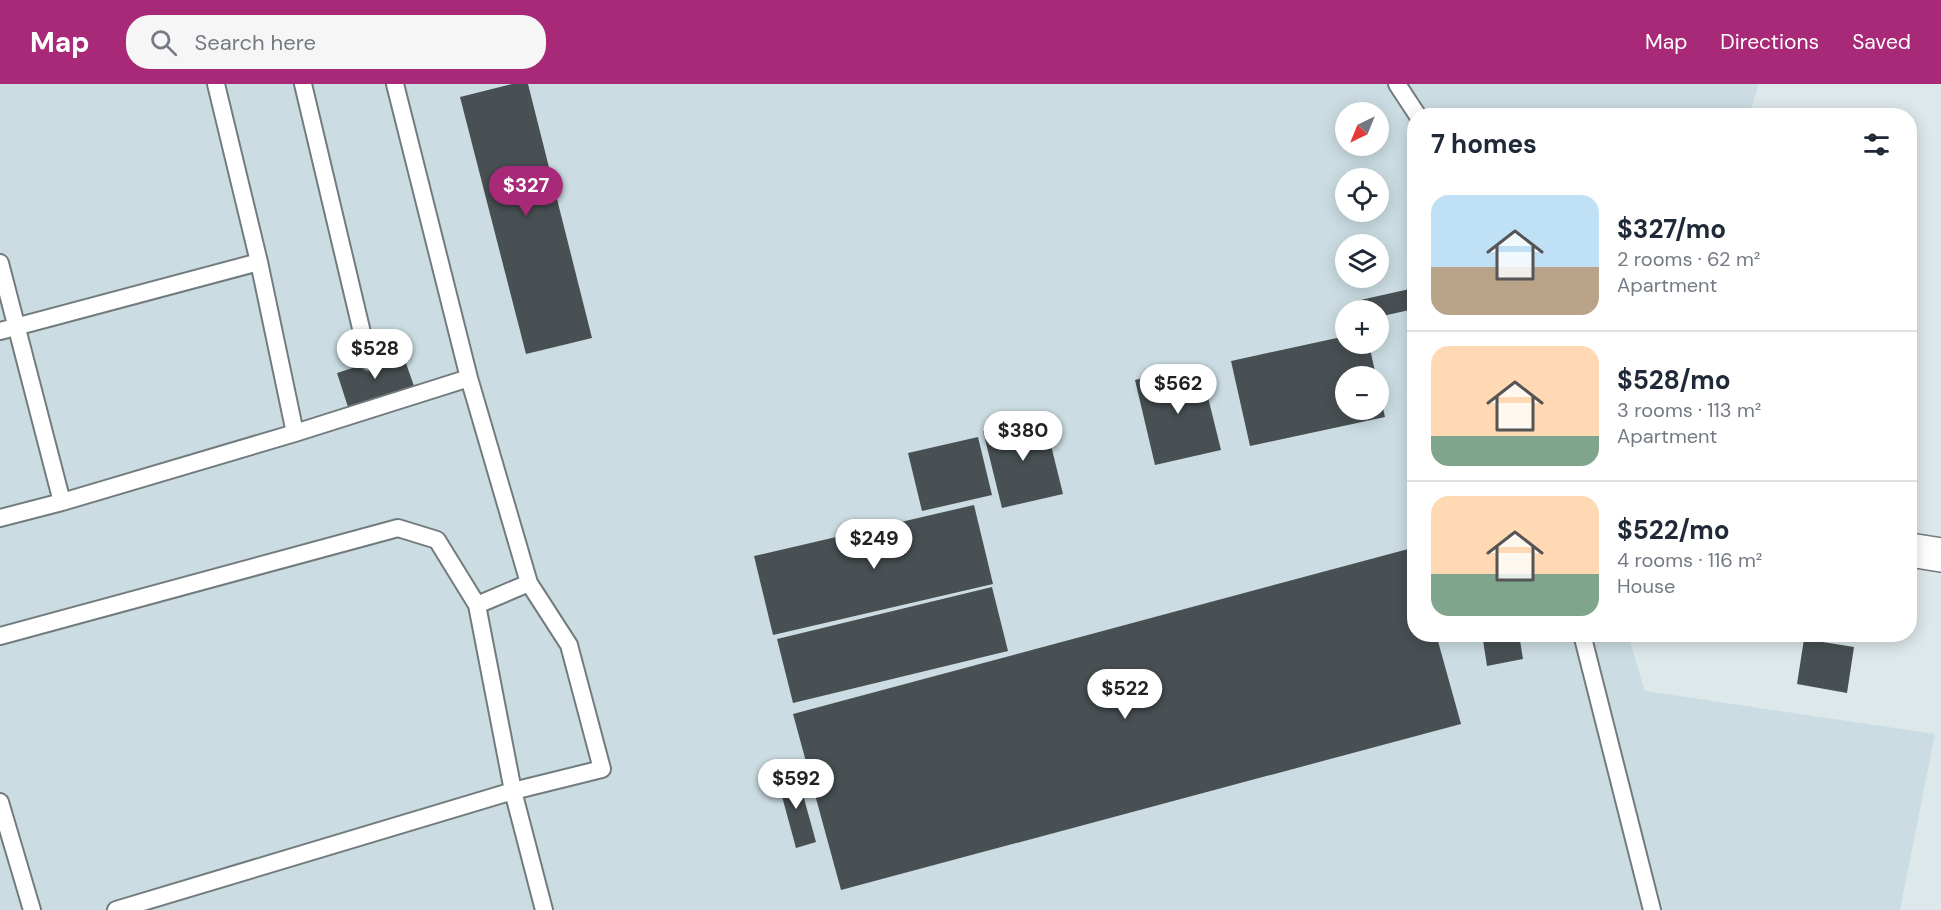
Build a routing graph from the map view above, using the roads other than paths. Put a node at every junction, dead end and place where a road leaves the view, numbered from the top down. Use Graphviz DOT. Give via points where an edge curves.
graph roads {
  1 [pos="216,84"];
  2 [pos="303,84"];
  3 [pos="395,84"];
  4 [pos="1397,84"];
  5 [pos="1413,108"];
  6 [pos="259,262"];
  7 [pos="0,263"];
  8 [pos="8,329"];
  9 [pos="369,363"];
  10 [pos="469,378"];
  11 [pos="295,433"];
  12 [pos="62,502"];
  13 [pos="0,518"];
  14 [pos="1917,551"];
  15 [pos="1941,555"];
  16 [pos="529,583"];
  17 [pos="477,605"];
  18 [pos="0,636"];
  19 [pos="1584,642"];
  20 [pos="513,791"];
  21 [pos="0,802"];
  22 [pos="32,910"];
  23 [pos="116,910"];
  24 [pos="544,910"];
  25 [pos="1652,910"];
  1 -- 6 [label="lane"];
  2 -- 9 [label="lane"];
  3 -- 10 [label="lane"];
  4 -- 5 [label="lane"];
  6 -- 8 [label="lane"];
  6 -- 11 [label="lane"];
  7 -- 8 [label="lane"];
  8 -- 12 [label="lane"];
  10 -- 11 [label="lane" via="378,402"];
  10 -- 16 [label="lane"];
  11 -- 12 [label="lane"];
  12 -- 13 [label="lane"];
  14 -- 15 [label="street"];
  16 -- 17 [label="lane"];
  16 -- 20 [label="lane" via="569,645 602,769"];
  17 -- 18 [label="lane" via="437,540 398,528"];
  17 -- 20 [label="lane"];
  19 -- 25 [label="lane"];
  20 -- 23 [label="lane"];
  20 -- 24 [label="lane"];
  21 -- 22 [label="lane"];
}
